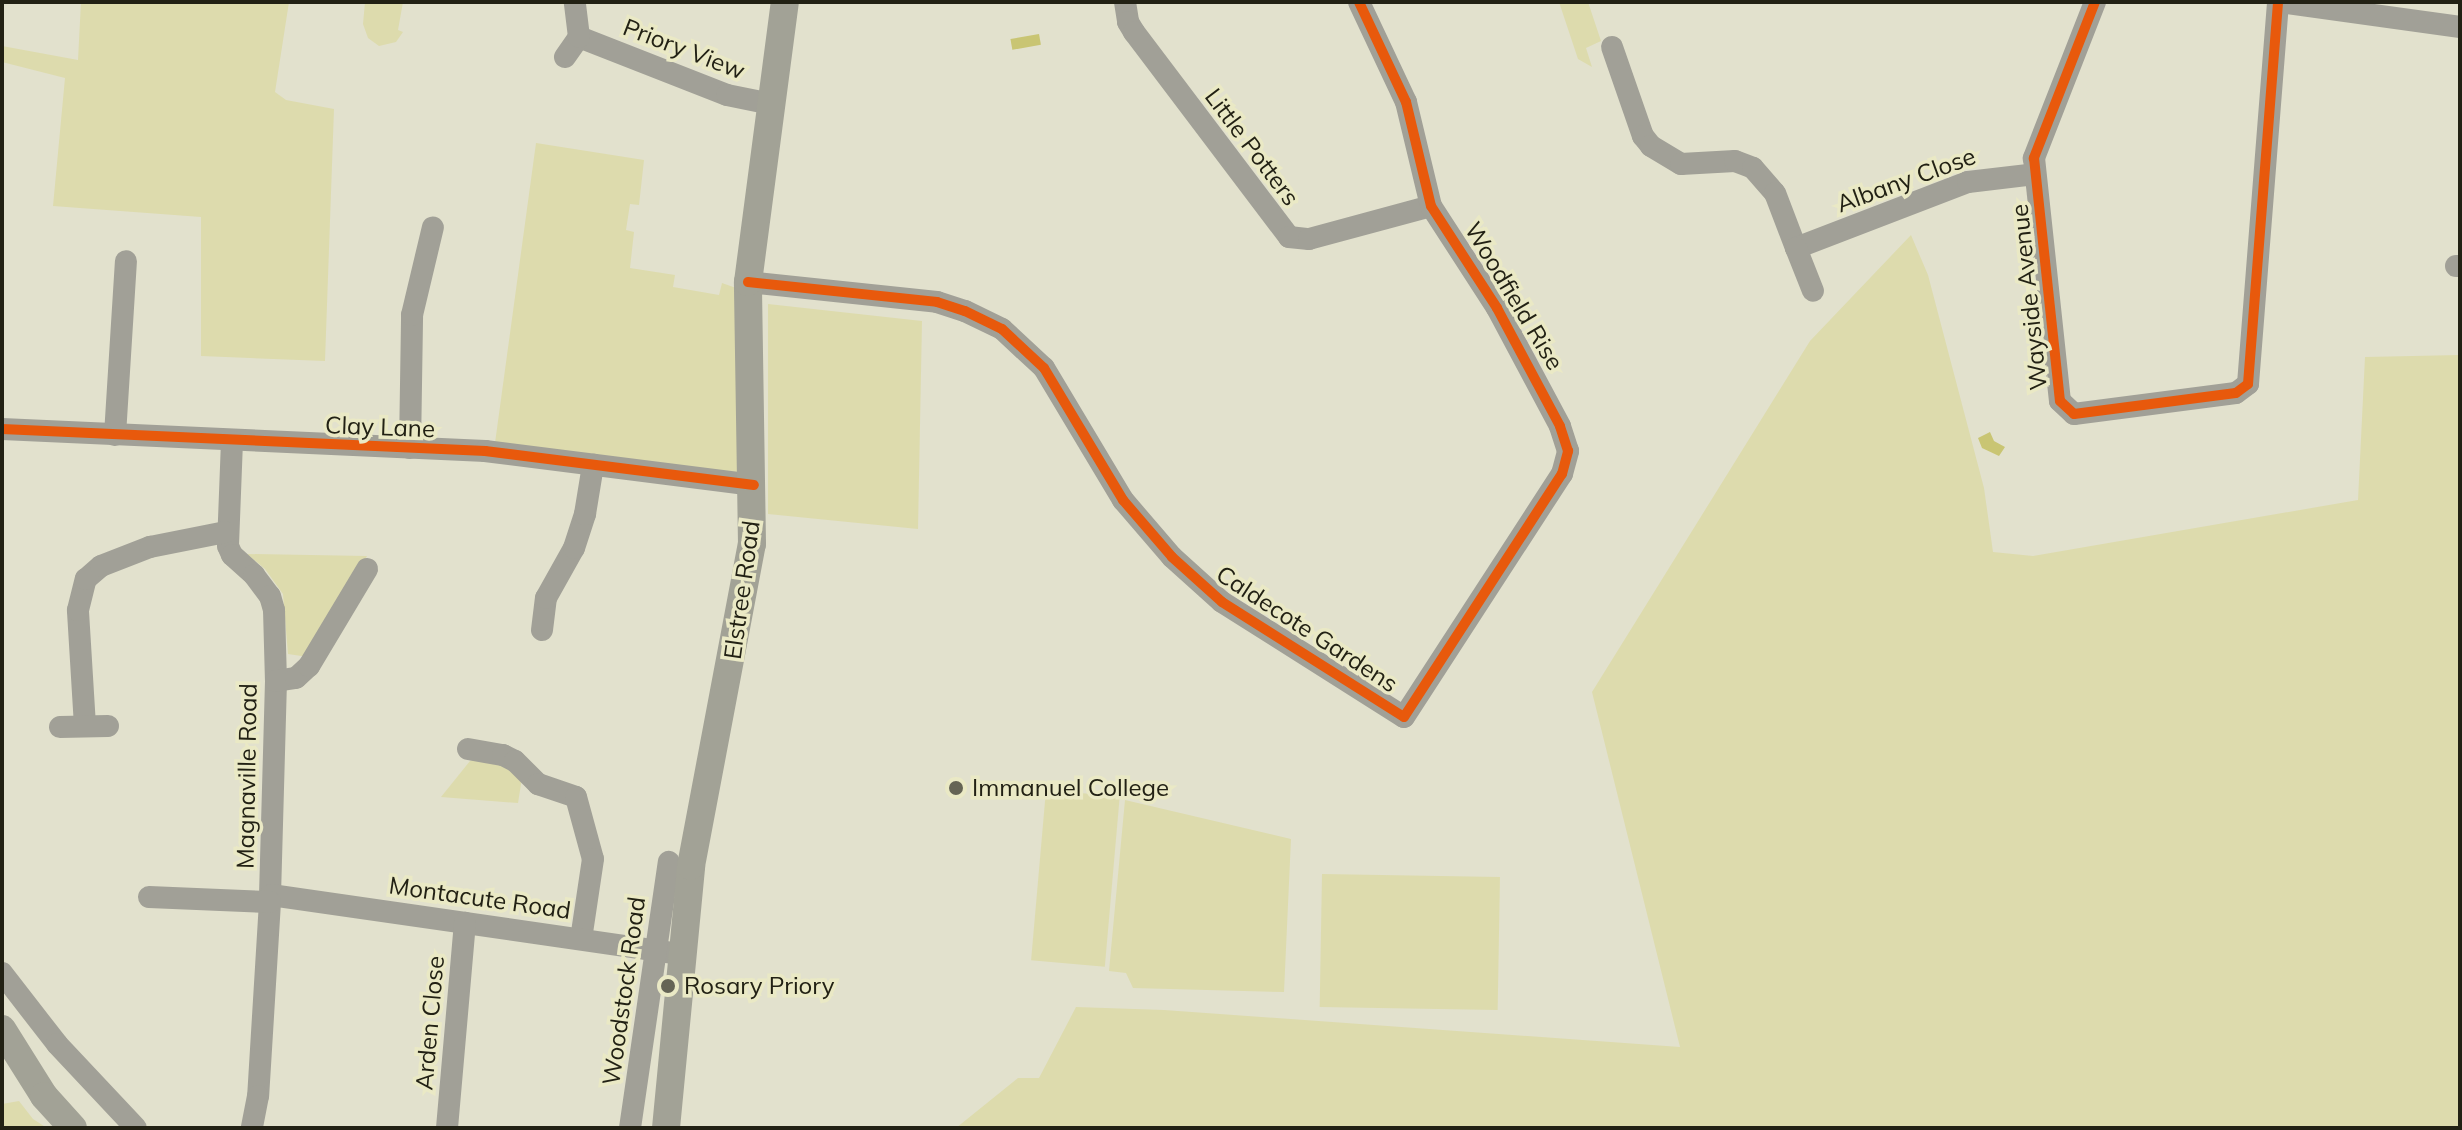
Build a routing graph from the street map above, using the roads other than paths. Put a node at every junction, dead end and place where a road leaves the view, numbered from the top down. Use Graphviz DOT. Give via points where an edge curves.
graph roads {
  1 [pos="575,2"];
  2 [pos="785,2"];
  3 [pos="1125,2"];
  4 [pos="1359,2"];
  5 [pos="2095,2"];
  6 [pos="2279,2"];
  7 [pos="2460,27"];
  8 [pos="579,37"];
  9 [pos="1612,47"];
  10 [pos="565,57"];
  11 [pos="771,104"];
  12 [pos="2035,174"];
  13 [pos="1431,206"];
  14 [pos="433,227"];
  15 [pos="1796,248"];
  16 [pos="126,261"];
  17 [pos="748,282"];
  18 [pos="1813,291"];
  19 [pos="2,429"];
  20 [pos="115,435"];
  21 [pos="232,441"];
  22 [pos="410,448"];
  23 [pos="593,465"];
  24 [pos="754,485"];
  25 [pos="226,532"];
  26 [pos="367,569"];
  27 [pos="1479,601"];
  28 [pos="542,630"];
  29 [pos="276,681"];
  30 [pos="85,726"];
  31 [pos="108,726"];
  32 [pos="60,727"];
  33 [pos="468,749"];
  34 [pos="669,862"];
  35 [pos="149,897"];
  36 [pos="270,898"];
  37 [pos="465,923"];
  38 [pos="581,939"];
  39 [pos="669,952"];
  40 [pos="2,973"];
  41 [pos="2,1029"];
  42 [pos="73,1128"];
  43 [pos="136,1128"];
  44 [pos="252,1128"];
  45 [pos="447,1128"];
  46 [pos="630,1128"];
  47 [pos="666,1128"];
  1 -- 8 [label="street"];
  2 -- 11 [label="main road, Elstree Road"];
  3 -- 13 [label="street, Little Potters" via="1134,32 1289,237 1309,239"];
  4 -- 13 [label="street, Woodfield Rise" via="1406,102"];
  5 -- 12 [label="street, Wayside Avenue" via="2036,150"];
  6 -- 7 [label="street"];
  6 -- 12 [label="street, Wayside Avenue" via="2251,377 2243,390 2081,414 2064,408"];
  8 -- 10 [label="street"];
  8 -- 11 [label="street, Priory View" via="727,95"];
  9 -- 15 [label="street" via="1651,146 1681,164 1735,161 1753,168 1775,193"];
  11 -- 17 [label="main road, Elstree Road"];
  12 -- 15 [label="street, Albany Close" via="1968,182"];
  13 -- 27 [label="street, Woodfield Rise" via="1497,308 1568,451 1562,474"];
  14 -- 22 [label="street" via="412,315"];
  15 -- 18 [label="street"];
  16 -- 20 [label="street"];
  17 -- 24 [label="main road, Elstree Road"];
  17 -- 27 [label="street, Caldecote Gardens" via="937,302 1002,329 1044,368 1123,500 1172,557 1222,602 1404,717"];
  19 -- 20 [label="street, Clay Lane"];
  20 -- 21 [label="street, Clay Lane"];
  21 -- 22 [label="street, Clay Lane"];
  21 -- 25 [label="street"];
  22 -- 23 [label="street, Clay Lane"];
  23 -- 24 [label="street, Clay Lane"];
  23 -- 28 [label="street" via="585,514 574,548 546,598"];
  24 -- 39 [label="main road, Elstree Road" via="748,582"];
  25 -- 29 [label="street, Magnaville Road" via="232,555 270,596"];
  25 -- 30 [label="street" via="150,547 101,566 86,579 78,610"];
  26 -- 29 [label="street" via="309,666 296,678"];
  29 -- 36 [label="street, Magnaville Road"];
  30 -- 31 [label="street"];
  30 -- 32 [label="street"];
  33 -- 38 [label="street" via="503,755 538,784 576,797 593,859"];
  34 -- 39 [label="street, Woodstock Road"];
  35 -- 36 [label="street, Montacute Road"];
  36 -- 37 [label="street, Montacute Road"];
  36 -- 44 [label="street, Magnaville Road"];
  37 -- 38 [label="street, Montacute Road"];
  37 -- 45 [label="street, Arden Close"];
  38 -- 39 [label="street, Montacute Road"];
  39 -- 46 [label="street, Woodstock Road"];
  39 -- 47 [label="main road, Elstree Road"];
  40 -- 43 [label="street" via="57,1044"];
  41 -- 42 [label="main road" via="44,1096"];
}
